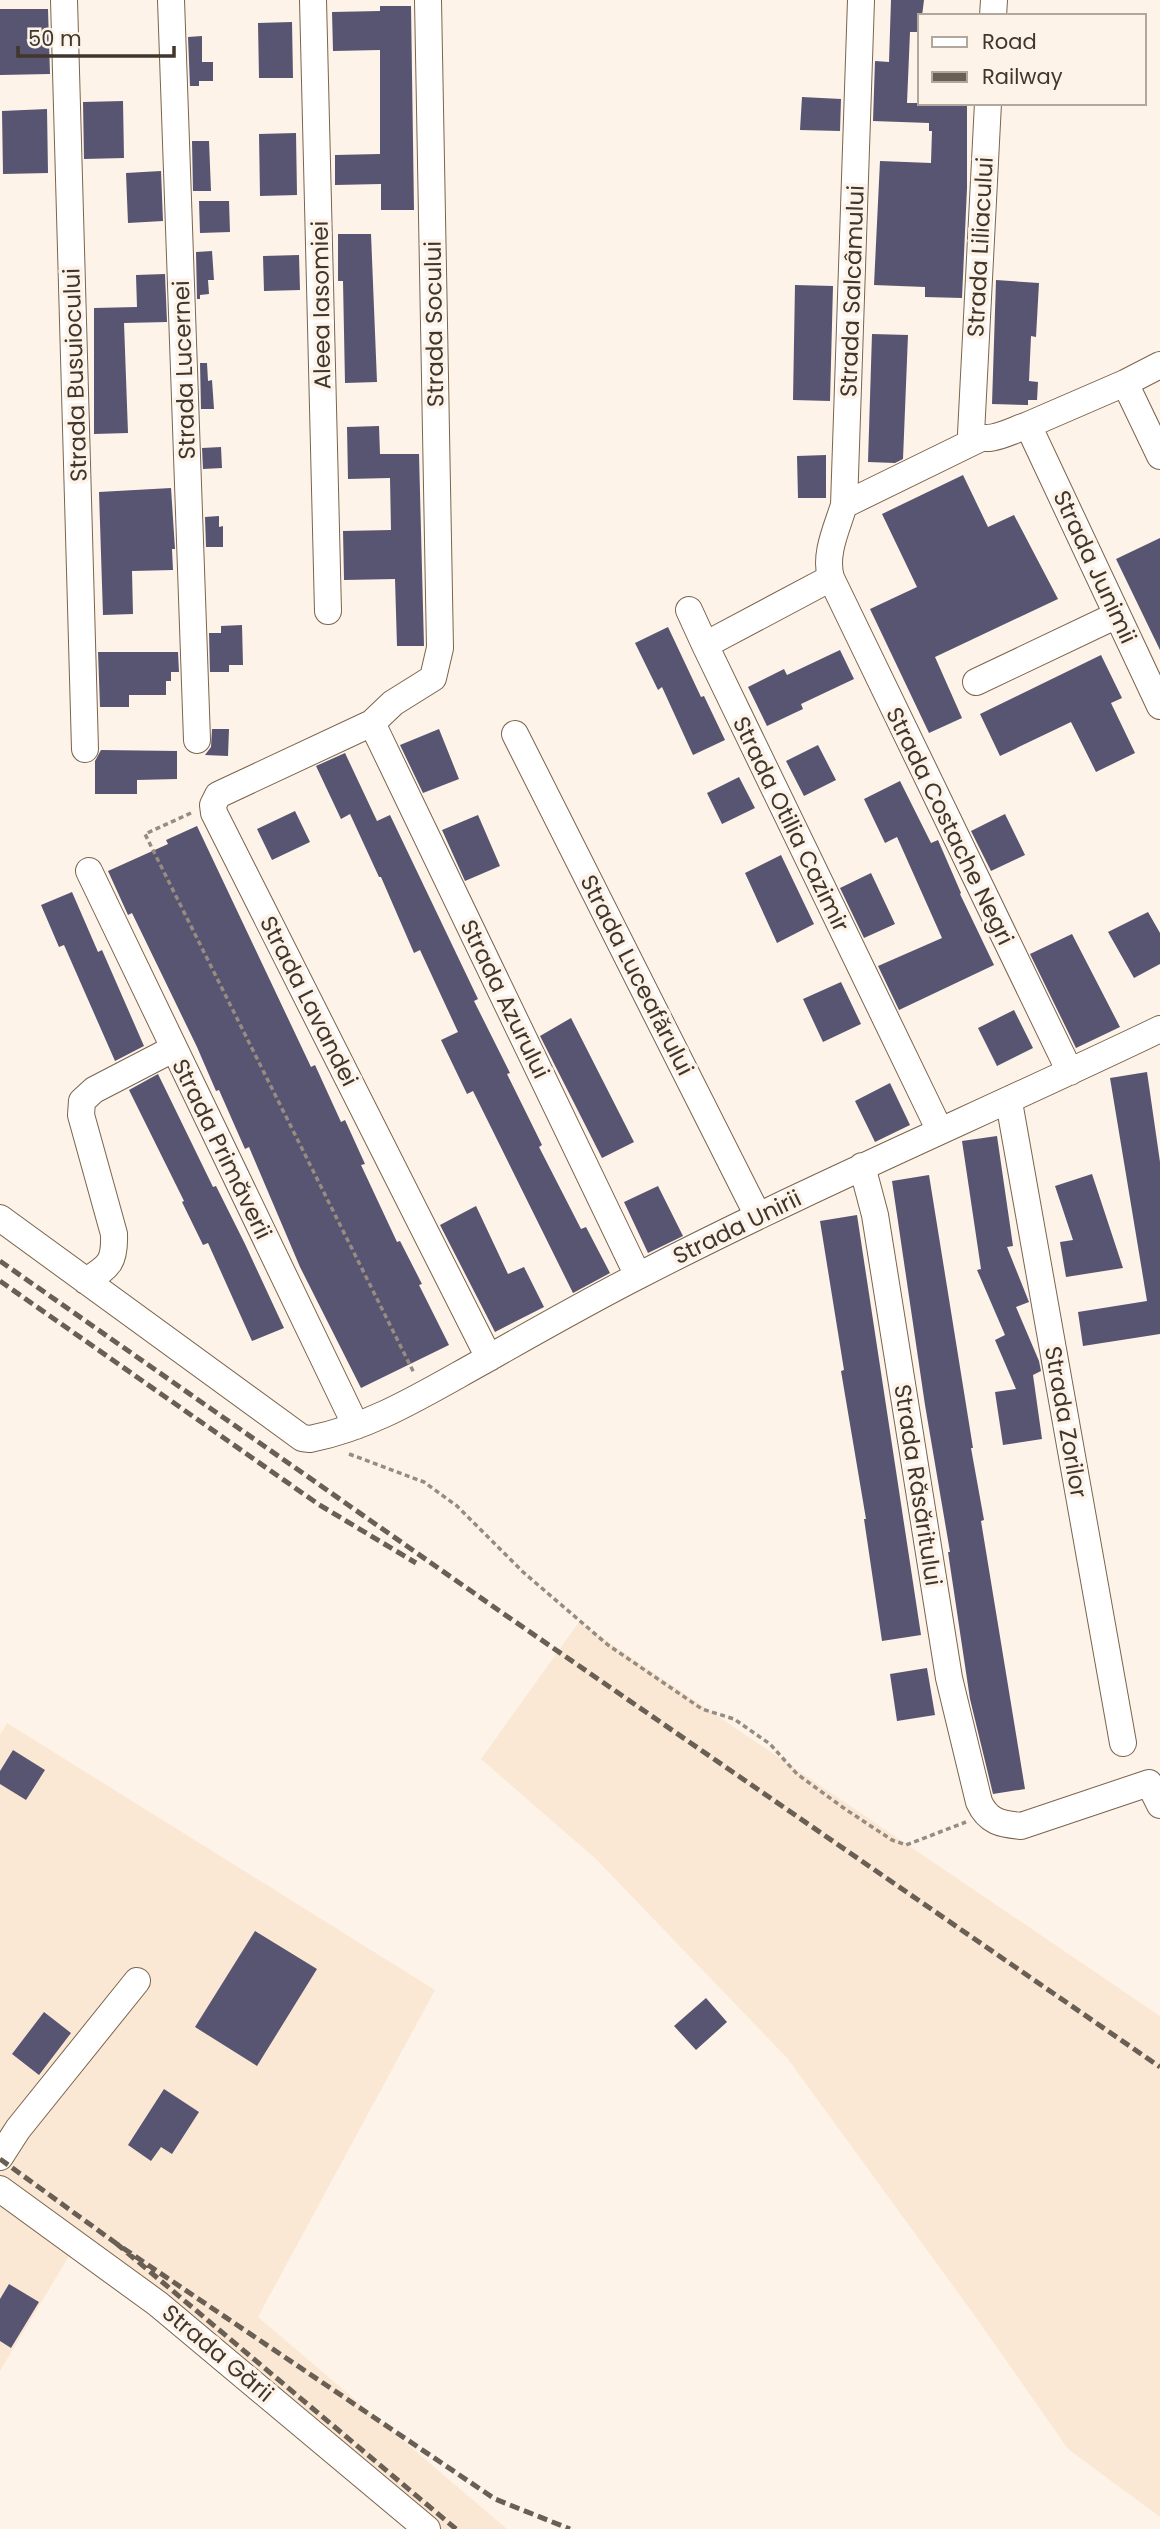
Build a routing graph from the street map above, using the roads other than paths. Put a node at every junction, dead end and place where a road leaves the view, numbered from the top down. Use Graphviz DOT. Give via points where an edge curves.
graph roads {
  1 [pos="64,0"];
  2 [pos="171,0"];
  3 [pos="313,0"];
  4 [pos="428,0"];
  5 [pos="861,0"];
  6 [pos="988,105"];
  7 [pos="1160,365"];
  8 [pos="1125,383"];
  9 [pos="1028,425"];
  10 [pos="979,439"];
  11 [pos="1160,456"];
  12 [pos="844,505"];
  13 [pos="831,578"];
  14 [pos="689,610"];
  15 [pos="328,611"];
  16 [pos="1116,615"];
  17 [pos="705,645"];
  18 [pos="976,682"];
  19 [pos="1160,706"];
  20 [pos="372,723"];
  21 [pos="515,734"];
  22 [pos="197,740"];
  23 [pos="85,749"];
  24 [pos="89,872"];
  25 [pos="1160,1029"];
  26 [pos="173,1049"];
  27 [pos="1070,1072"];
  28 [pos="1009,1102"];
  29 [pos="940,1131"];
  30 [pos="862,1166"];
  31 [pos="758,1216"];
  32 [pos="0,1218"];
  33 [pos="638,1276"];
  34 [pos="86,1281"];
  35 [pos="489,1358"];
  36 [pos="356,1426"];
  37 [pos="1123,1743"];
  38 [pos="1156,1788"];
  39 [pos="137,1981"];
  40 [pos="0,2157"];
  41 [pos="0,2189"];
  42 [pos="426,2529"];
  1 -- 23 [label="street, Strada Busuiocului"];
  2 -- 22 [label="street, Strada Lucernei"];
  3 -- 15 [label="street, Aleea Iasomiei"];
  4 -- 20 [label="street, Strada Socului" via="440,648 433,678 393,703"];
  5 -- 12 [label="street, Strada Salcâmului"];
  6 -- 10 [label="street, Strada Liliacului" via="972,392 971,434"];
  7 -- 8 [label="street"];
  8 -- 9 [label="street"];
  8 -- 11 [label="street"];
  9 -- 10 [label="street"];
  9 -- 16 [label="street, Strada Junimii"];
  10 -- 12 [label="street"];
  12 -- 13 [label="street, Strada Salcâmului" via="829,556"];
  13 -- 17 [label="street"];
  13 -- 27 [label="street, Strada Costache Negri"];
  14 -- 17 [label="street, Strada Otilia Cazimir"];
  16 -- 18 [label="street"];
  16 -- 19 [label="street, Strada Junimii"];
  17 -- 29 [label="street, Strada Otilia Cazimir"];
  20 -- 33 [label="street, Strada Azurului"];
  20 -- 35 [label="street, Strada Lavandei" via="218,795 214,813"];
  21 -- 31 [label="street, Strada Luceafǎrului"];
  24 -- 26 [label="street, Strada Primăverii"];
  25 -- 27 [label="street, Strada Unirii"];
  26 -- 34 [label="street" via="94,1090 82,1101 81,1115 114,1234 115,1255"];
  26 -- 36 [label="street, Strada Primăverii"];
  27 -- 28 [label="street, Strada Unirii"];
  28 -- 29 [label="street, Strada Unirii"];
  28 -- 37 [label="street, Strada Zorilor"];
  29 -- 30 [label="street, Strada Unirii"];
  30 -- 31 [label="street, Strada Unirii"];
  30 -- 38 [label="street, Strada Răsăritului" via="875,1215 949,1678 982,1809 1000,1824 1021,1826"];
  31 -- 33 [label="street, Strada Unirii"];
  32 -- 34 [label="street"];
  33 -- 35 [label="street, Strada Unirii"];
  34 -- 36 [label="street, Strada Unirii" via="302,1438"];
  35 -- 36 [label="street, Strada Unirii"];
  39 -- 40 [label="street"];
  41 -- 42 [label="street, Strada Gării" via="158,2304"];
}
